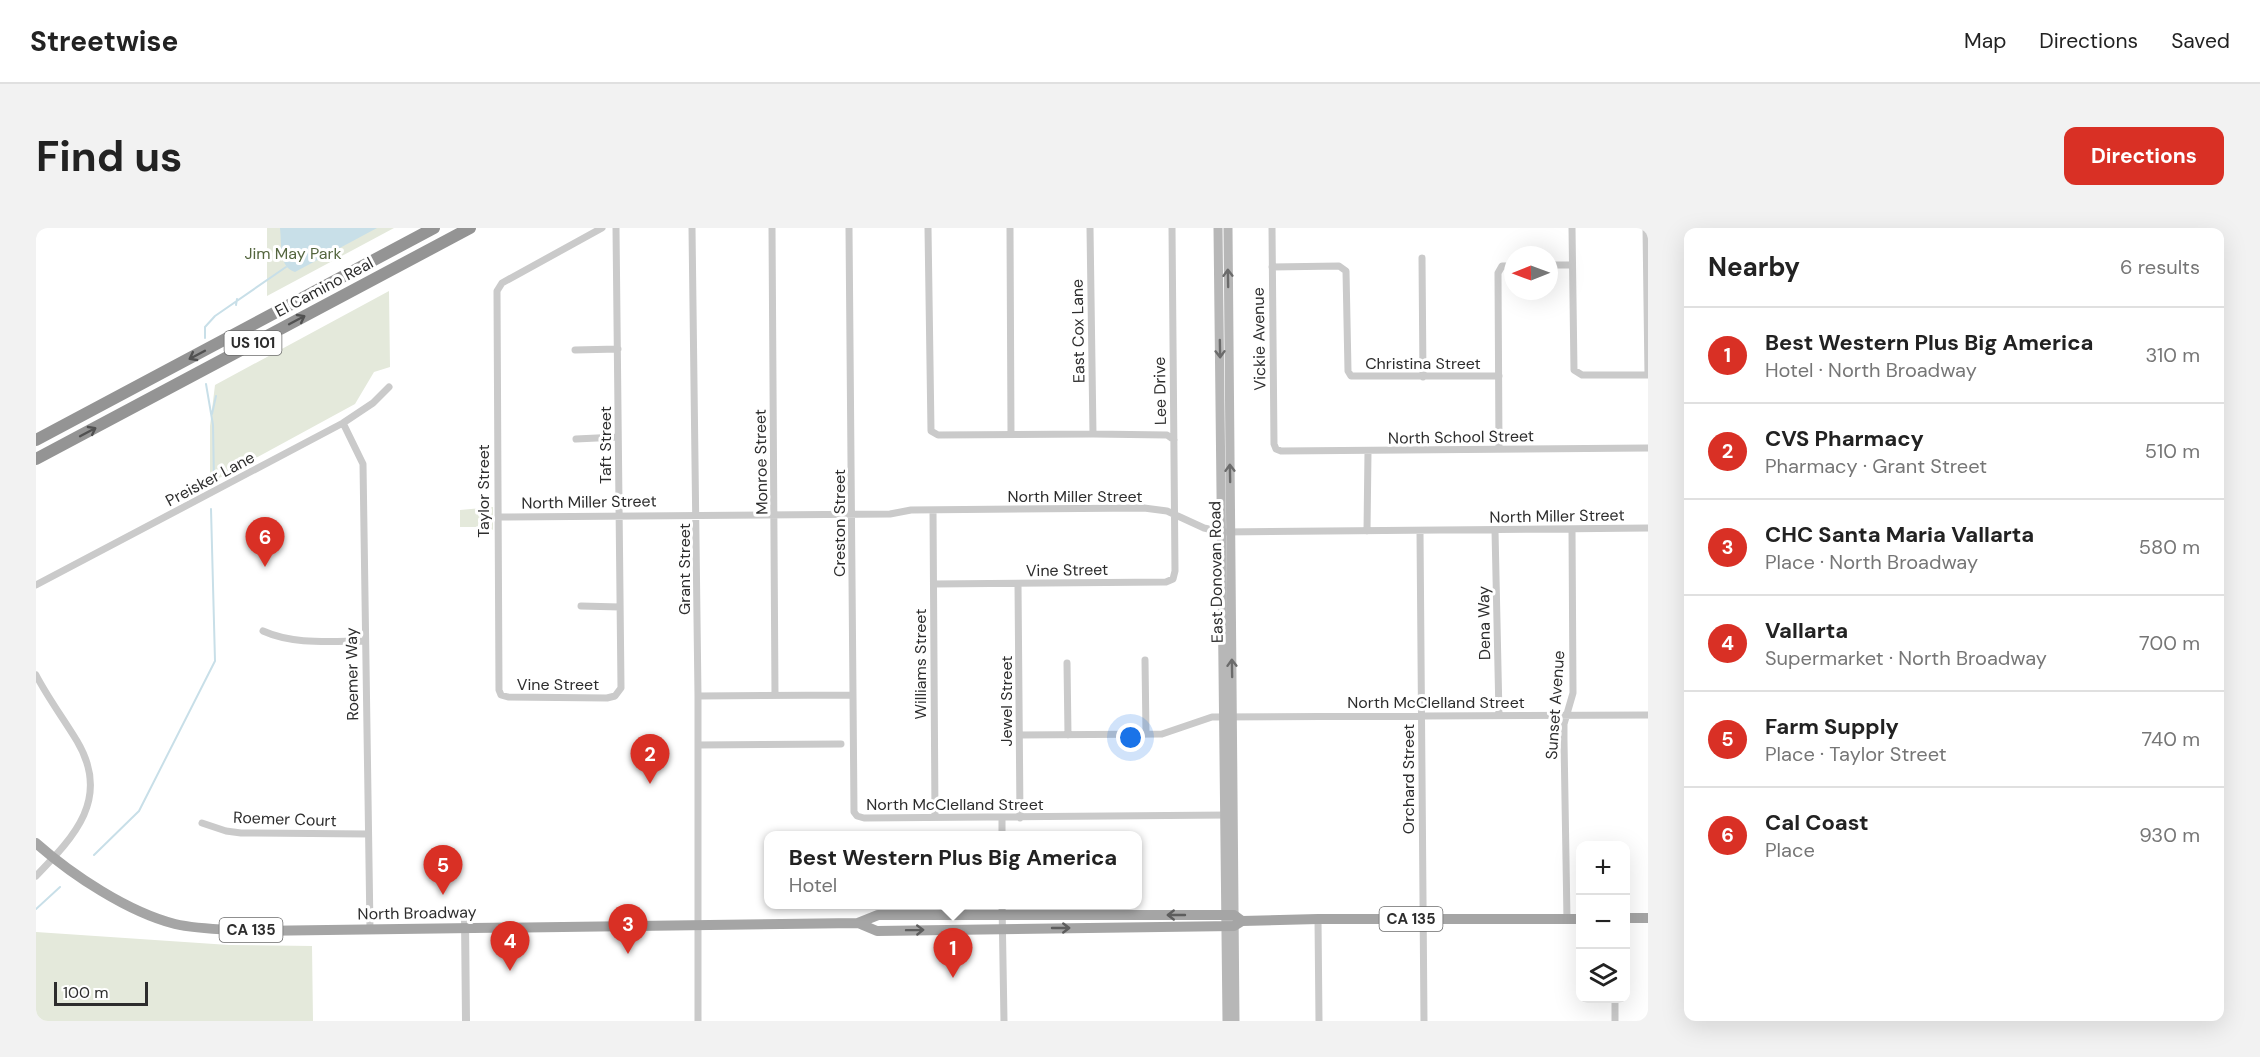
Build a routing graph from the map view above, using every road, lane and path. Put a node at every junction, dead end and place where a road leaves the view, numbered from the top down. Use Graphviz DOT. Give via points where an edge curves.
graph roads {
  1 [pos="434,228"];
  2 [pos="470,228"];
  3 [pos="602,228"];
  4 [pos="616,228"];
  5 [pos="692,228"];
  6 [pos="772,228"];
  7 [pos="849,228"];
  8 [pos="928,228"];
  9 [pos="1010,228"];
  10 [pos="1090,228"];
  11 [pos="1172,228"];
  12 [pos="1218,228"];
  13 [pos="1228,228"];
  14 [pos="1272,228"];
  15 [pos="1572,228"];
  16 [pos="1646,228"];
  17 [pos="1422,258"];
  18 [pos="1558,265"];
  19 [pos="1572,265"];
  20 [pos="1272,267"];
  21 [pos="1504,267"];
  22 [pos="618,349"];
  23 [pos="575,350"];
  24 [pos="1648,375"];
  25 [pos="1499,376"];
  26 [pos="1423,377"];
  27 [pos="389,387"];
  28 [pos="343,423"];
  29 [pos="1011,434"];
  30 [pos="1093,434"];
  31 [pos="618,437"];
  32 [pos="576,439"];
  33 [pos="36,440"];
  34 [pos="1174,440"];
  35 [pos="1648,448"];
  36 [pos="1276,449"];
  37 [pos="1499,449"];
  38 [pos="1368,452"];
  39 [pos="37,459"];
  40 [pos="933,510"];
  41 [pos="619,515"];
  42 [pos="697,515"];
  43 [pos="775,515"];
  44 [pos="852,515"];
  45 [pos="1176,515"];
  46 [pos="498,517"];
  47 [pos="1648,528"];
  48 [pos="1572,529"];
  49 [pos="1496,530"];
  50 [pos="1367,531"];
  51 [pos="1420,531"];
  52 [pos="1226,532"];
  53 [pos="1176,553"];
  54 [pos="934,584"];
  55 [pos="1018,584"];
  56 [pos="36,585"];
  57 [pos="581,606"];
  58 [pos="620,607"];
  59 [pos="263,631"];
  60 [pos="365,641"];
  61 [pos="1145,660"];
  62 [pos="1067,663"];
  63 [pos="36,675"];
  64 [pos="501,695"];
  65 [pos="775,695"];
  66 [pos="853,695"];
  67 [pos="615,696"];
  68 [pos="698,696"];
  69 [pos="1567,714"];
  70 [pos="1421,715"];
  71 [pos="1499,715"];
  72 [pos="1648,715"];
  73 [pos="1228,717"];
  74 [pos="1146,734"];
  75 [pos="1020,735"];
  76 [pos="1068,735"];
  77 [pos="841,744"];
  78 [pos="698,745"];
  79 [pos="1229,815"];
  80 [pos="857,816"];
  81 [pos="935,818"];
  82 [pos="1002,818"];
  83 [pos="1020,818"];
  84 [pos="202,823"];
  85 [pos="1002,831"];
  86 [pos="368,834"];
  87 [pos="36,843"];
  88 [pos="53,858"];
  89 [pos="36,876"];
  90 [pos="1002,910"];
  91 [pos="1630,918"];
  92 [pos="1648,918"];
  93 [pos="1318,919"];
  94 [pos="1422,919"];
  95 [pos="1567,919"];
  96 [pos="1576,919"];
  97 [pos="1232,921"];
  98 [pos="465,923"];
  99 [pos="858,923"];
  100 [pos="697,925"];
  101 [pos="1003,928"];
  102 [pos="370,929"];
  103 [pos="1615,1003"];
  104 [pos="466,1021"];
  105 [pos="698,1021"];
  106 [pos="1004,1021"];
  107 [pos="1227,1021"];
  108 [pos="1235,1021"];
  109 [pos="1319,1021"];
  110 [pos="1424,1021"];
  111 [pos="1615,1021"];
  1 -- 33 [label="highway, El Camino Real / US 101, one-way"];
  39 -- 2 [label="highway, El Camino Real / US 101, one-way"];
  3 -- 46 [label="street, Taylor Street" via="498,286"];
  4 -- 22 [label="street, Taft Street"];
  5 -- 42 [label="street, Grant Street"];
  6 -- 43 [label="street, Monroe Street"];
  7 -- 44 [label="street, Creston Street"];
  8 -- 29 [label="street" via="931,431 938,435"];
  9 -- 29 [label="street"];
  10 -- 30 [label="street, East Cox Lane"];
  11 -- 34 [label="street, Lee Drive"];
  12 -- 52 [label="main road, East Donovan Road, one-way"];
  52 -- 13 [label="main road, East Donovan Road, one-way"];
  14 -- 20 [label="street, Vickie Avenue"];
  15 -- 19 [label="street"];
  16 -- 24 [label="street"];
  17 -- 26 [label="street"];
  18 -- 19 [label="street"];
  19 -- 24 [label="street" via="1576,373"];
  20 -- 26 [label="street, Christina Street" via="1342,267 1347,276 1349,373 1356,377"];
  20 -- 36 [label="street, Vickie Avenue"];
  21 -- 25 [label="street" via="1498,273"];
  22 -- 23 [label="street"];
  22 -- 31 [label="street, Taft Street"];
  25 -- 26 [label="street, Christina Street"];
  25 -- 37 [label="street"];
  27 -- 28 [label="street, Preisker Lane"];
  28 -- 56 [label="street, Preisker Lane"];
  28 -- 60 [label="street, Roemer Way" via="363,464"];
  29 -- 30 [label="street"];
  30 -- 34 [label="street" via="1167,435"];
  31 -- 32 [label="street"];
  31 -- 41 [label="street, Taft Street"];
  34 -- 45 [label="street, Lee Drive"];
  35 -- 37 [label="street, North School Street"];
  36 -- 38 [label="street, North School Street"];
  37 -- 38 [label="street, North School Street"];
  38 -- 50 [label="street"];
  40 -- 44 [label="street, North Miller Street"];
  40 -- 45 [label="street, North Miller Street" via="1144,508"];
  40 -- 54 [label="street, Williams Street"];
  41 -- 42 [label="street, North Miller Street"];
  41 -- 46 [label="street, North Miller Street"];
  41 -- 58 [label="street, Taft Street"];
  42 -- 43 [label="street, North Miller Street"];
  42 -- 68 [label="street, Grant Street"];
  43 -- 44 [label="street, North Miller Street"];
  43 -- 65 [label="street, Monroe Street"];
  44 -- 66 [label="street, Creston Street"];
  45 -- 52 [label="street, North Miller Street" via="1204,528"];
  45 -- 53 [label="street, Lee Drive"];
  46 -- 64 [label="street, Taylor Street"];
  47 -- 48 [label="street, North Miller Street"];
  48 -- 49 [label="street, North Miller Street"];
  48 -- 69 [label="street, Sunset Avenue" via="1573,693"];
  49 -- 51 [label="street, North Miller Street"];
  49 -- 71 [label="street, Dena Way"];
  50 -- 51 [label="street, North Miller Street"];
  50 -- 52 [label="street, North Miller Street"];
  51 -- 70 [label="street, Orchard Street"];
  52 -- 73 [label="main road, East Donovan Road"];
  53 -- 55 [label="street, Vine Street" via="1173,579 1166,582"];
  54 -- 55 [label="street, Vine Street"];
  54 -- 81 [label="street, Williams Street"];
  55 -- 75 [label="street, Jewel Street"];
  57 -- 58 [label="street"];
  58 -- 67 [label="street, Taft Street" via="621,688"];
  59 -- 60 [label="street" via="305,641"];
  60 -- 86 [label="street, Roemer Way"];
  61 -- 74 [label="street"];
  62 -- 76 [label="street"];
  63 -- 88 [label="street" via="77,741 89,769 90,800 80,826"];
  64 -- 67 [label="street, Vine Street"];
  65 -- 66 [label="street"];
  65 -- 68 [label="street"];
  66 -- 80 [label="street, Creston Street"];
  68 -- 78 [label="street, Grant Street"];
  69 -- 71 [label="street, North McClelland Street"];
  69 -- 72 [label="street, North McClelland Street"];
  69 -- 95 [label="street, Sunset Avenue"];
  70 -- 71 [label="street, North McClelland Street"];
  70 -- 73 [label="street, North McClelland Street"];
  70 -- 94 [label="street, Orchard Street"];
  73 -- 74 [label="street, North McClelland Street" via="1212,717 1162,734"];
  73 -- 79 [label="main road, East Donovan Road"];
  74 -- 76 [label="street, North McClelland Street"];
  75 -- 76 [label="street, North McClelland Street"];
  75 -- 83 [label="street, Jewel Street"];
  77 -- 78 [label="street"];
  78 -- 100 [label="street, Grant Street"];
  79 -- 83 [label="street, North McClelland Street"];
  79 -- 97 [label="main road, East Donovan Road"];
  80 -- 81 [label="street, North McClelland Street"];
  81 -- 82 [label="street, North McClelland Street"];
  82 -- 83 [label="street, North McClelland Street"];
  82 -- 85 [label="street"];
  84 -- 86 [label="street, Roemer Court" via="241,834"];
  86 -- 102 [label="street, Roemer Way"];
  87 -- 88 [label="main road, North Broadway / CA 135"];
  88 -- 89 [label="street"];
  88 -- 102 [label="main road, North Broadway / CA 135" via="120,901 178,924 254,931"];
  97 -- 90 [label="main road, North Broadway / CA 135, one-way"];
  90 -- 99 [label="main road, North Broadway / CA 135" via="878,915"];
  90 -- 101 [label="street"];
  91 -- 92 [label="main road"];
  93 -- 94 [label="main road, North Broadway / CA 135"];
  93 -- 97 [label="main road, North Broadway / CA 135"];
  93 -- 109 [label="street"];
  94 -- 95 [label="main road, North Broadway / CA 135"];
  94 -- 110 [label="street, Orchard Street"];
  95 -- 96 [label="main road, North Broadway / CA 135"];
  101 -- 97 [label="main road, North Broadway / CA 135, one-way"];
  97 -- 107 [label="main road"];
  97 -- 108 [label="main road"];
  98 -- 100 [label="main road, North Broadway / CA 135"];
  98 -- 102 [label="main road, North Broadway / CA 135"];
  98 -- 104 [label="street"];
  99 -- 100 [label="main road, North Broadway / CA 135"];
  99 -- 101 [label="main road, North Broadway / CA 135, one-way" via="877,931"];
  100 -- 105 [label="street, Grant Street"];
  101 -- 106 [label="street"];
  103 -- 111 [label="street"];
}
